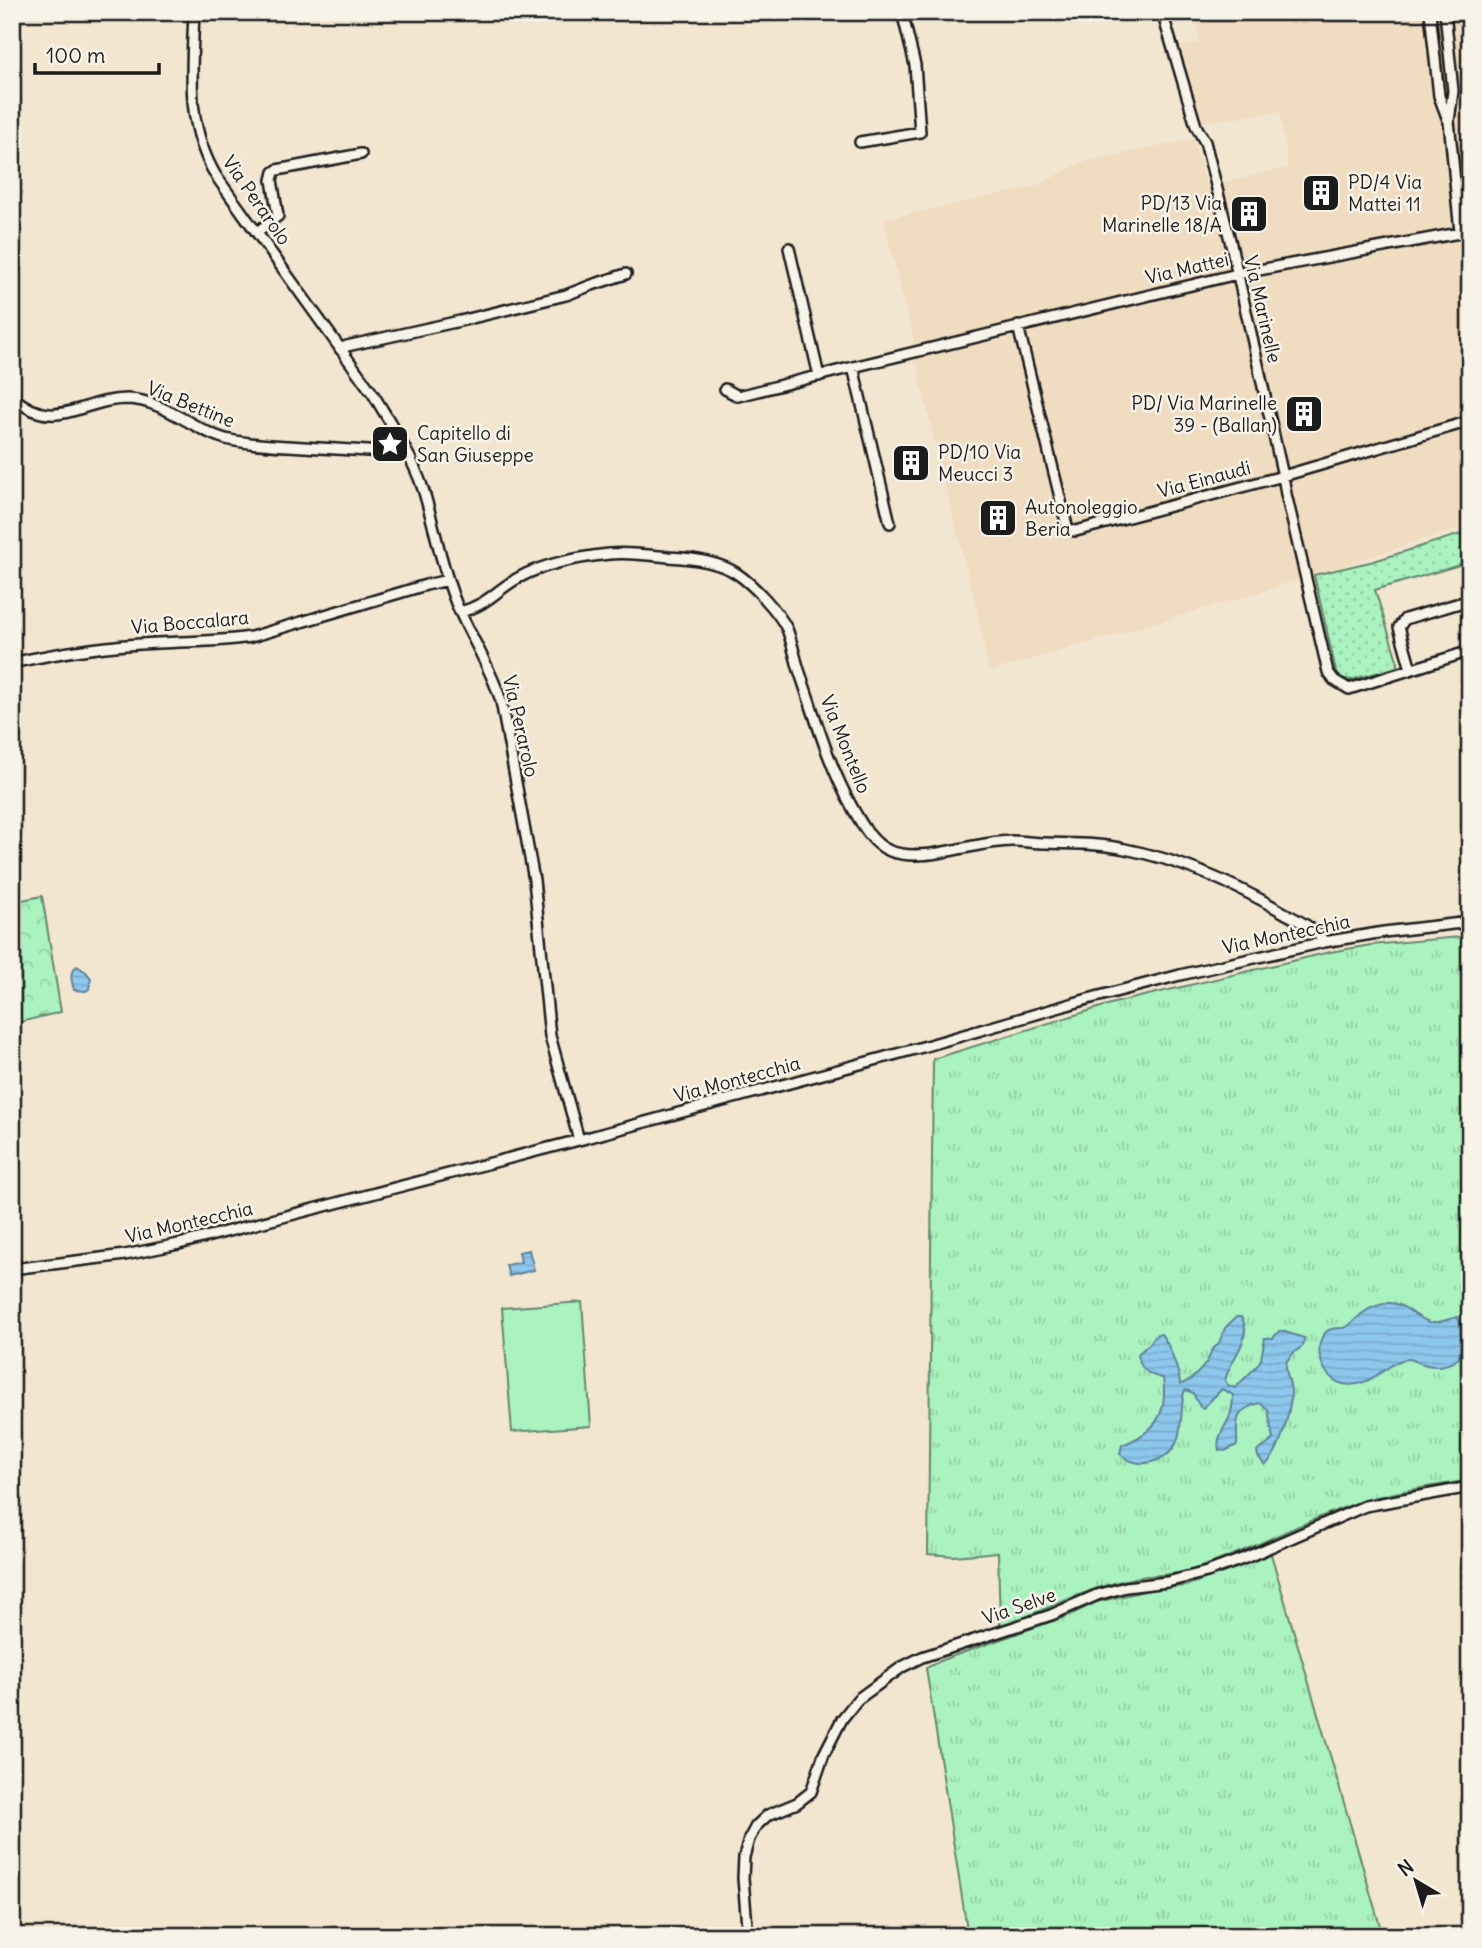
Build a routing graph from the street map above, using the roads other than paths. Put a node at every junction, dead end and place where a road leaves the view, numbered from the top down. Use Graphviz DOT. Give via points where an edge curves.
graph roads {
  1 [pos="194,12"];
  2 [pos="902,12"];
  3 [pos="1162,12"];
  4 [pos="1430,12"];
  5 [pos="1445,12"];
  6 [pos="1449,121"];
  7 [pos="860,142"];
  8 [pos="361,154"];
  9 [pos="257,232"];
  10 [pos="1465,232"];
  11 [pos="789,248"];
  12 [pos="626,274"];
  13 [pos="1237,274"];
  14 [pos="1018,326"];
  15 [pos="340,349"];
  16 [pos="853,366"];
  17 [pos="819,376"];
  18 [pos="725,389"];
  19 [pos="12,396"];
  20 [pos="1470,421"];
  21 [pos="405,451"];
  22 [pos="1283,476"];
  23 [pos="890,523"];
  24 [pos="448,580"];
  25 [pos="1470,600"];
  26 [pos="460,612"];
  27 [pos="1470,651"];
  28 [pos="12,663"];
  29 [pos="1411,669"];
  30 [pos="1470,922"];
  31 [pos="1324,942"];
  32 [pos="579,1140"];
  33 [pos="12,1269"];
  34 [pos="1470,1487"];
  35 [pos="746,1936"];
  1 -- 9 [label="street, Via Perarolo" via="193,95 199,139 216,176"];
  2 -- 7 [label="street" via="915,65 919,132"];
  3 -- 13 [label="street, Via Marinelle" via="1196,126 1205,142"];
  4 -- 6 [label="street" via="1439,96"];
  5 -- 6 [label="street" via="1453,91"];
  6 -- 10 [label="street"];
  8 -- 9 [label="street" via="274,172 278,216"];
  9 -- 15 [label="street, Via Perarolo"];
  10 -- 13 [label="street, Via Mattei"];
  11 -- 17 [label="street"];
  12 -- 15 [label="street" via="566,295"];
  13 -- 14 [label="street, Via Mattei"];
  13 -- 22 [label="street, Via Marinelle"];
  14 -- 16 [label="street, Via Mattei"];
  14 -- 22 [label="street, Via Einaudi" via="1068,530"];
  15 -- 21 [label="street, Via Perarolo" via="373,394"];
  16 -- 17 [label="street, Via Mattei"];
  16 -- 23 [label="street"];
  17 -- 18 [label="street, Via Mattei" via="738,396"];
  19 -- 21 [label="street, Via Bettine" via="44,415 134,400 153,404 231,440"];
  20 -- 22 [label="street, Via Einaudi"];
  21 -- 24 [label="street, Via Perarolo" via="423,489"];
  22 -- 29 [label="street, Via Marinelle" via="1328,673 1349,689"];
  24 -- 26 [label="street, Via Perarolo"];
  24 -- 28 [label="street, Via Boccalara" via="251,637 88,648"];
  25 -- 29 [label="street" via="1405,620 1399,627"];
  26 -- 31 [label="street, Via Montello" via="476,608 517,578 588,557 630,553 720,566 747,582 787,630 835,773 858,818 881,847 908,856 987,842 1124,848 1232,885 1293,918"];
  26 -- 32 [label="street, Via Perarolo" via="501,701 534,880 550,1036"];
  27 -- 29 [label="street, Via Marinelle"];
  30 -- 31 [label="street, Via Montecchia"];
  31 -- 32 [label="street, Via Montecchia" via="1088,999"];
  32 -- 33 [label="street, Via Montecchia" via="179,1244"];
  34 -- 35 [label="street, Via Selve" via="1365,1506 1207,1572 1097,1595 902,1667 858,1699 842,1719 811,1792 756,1826 744,1857"];
}
